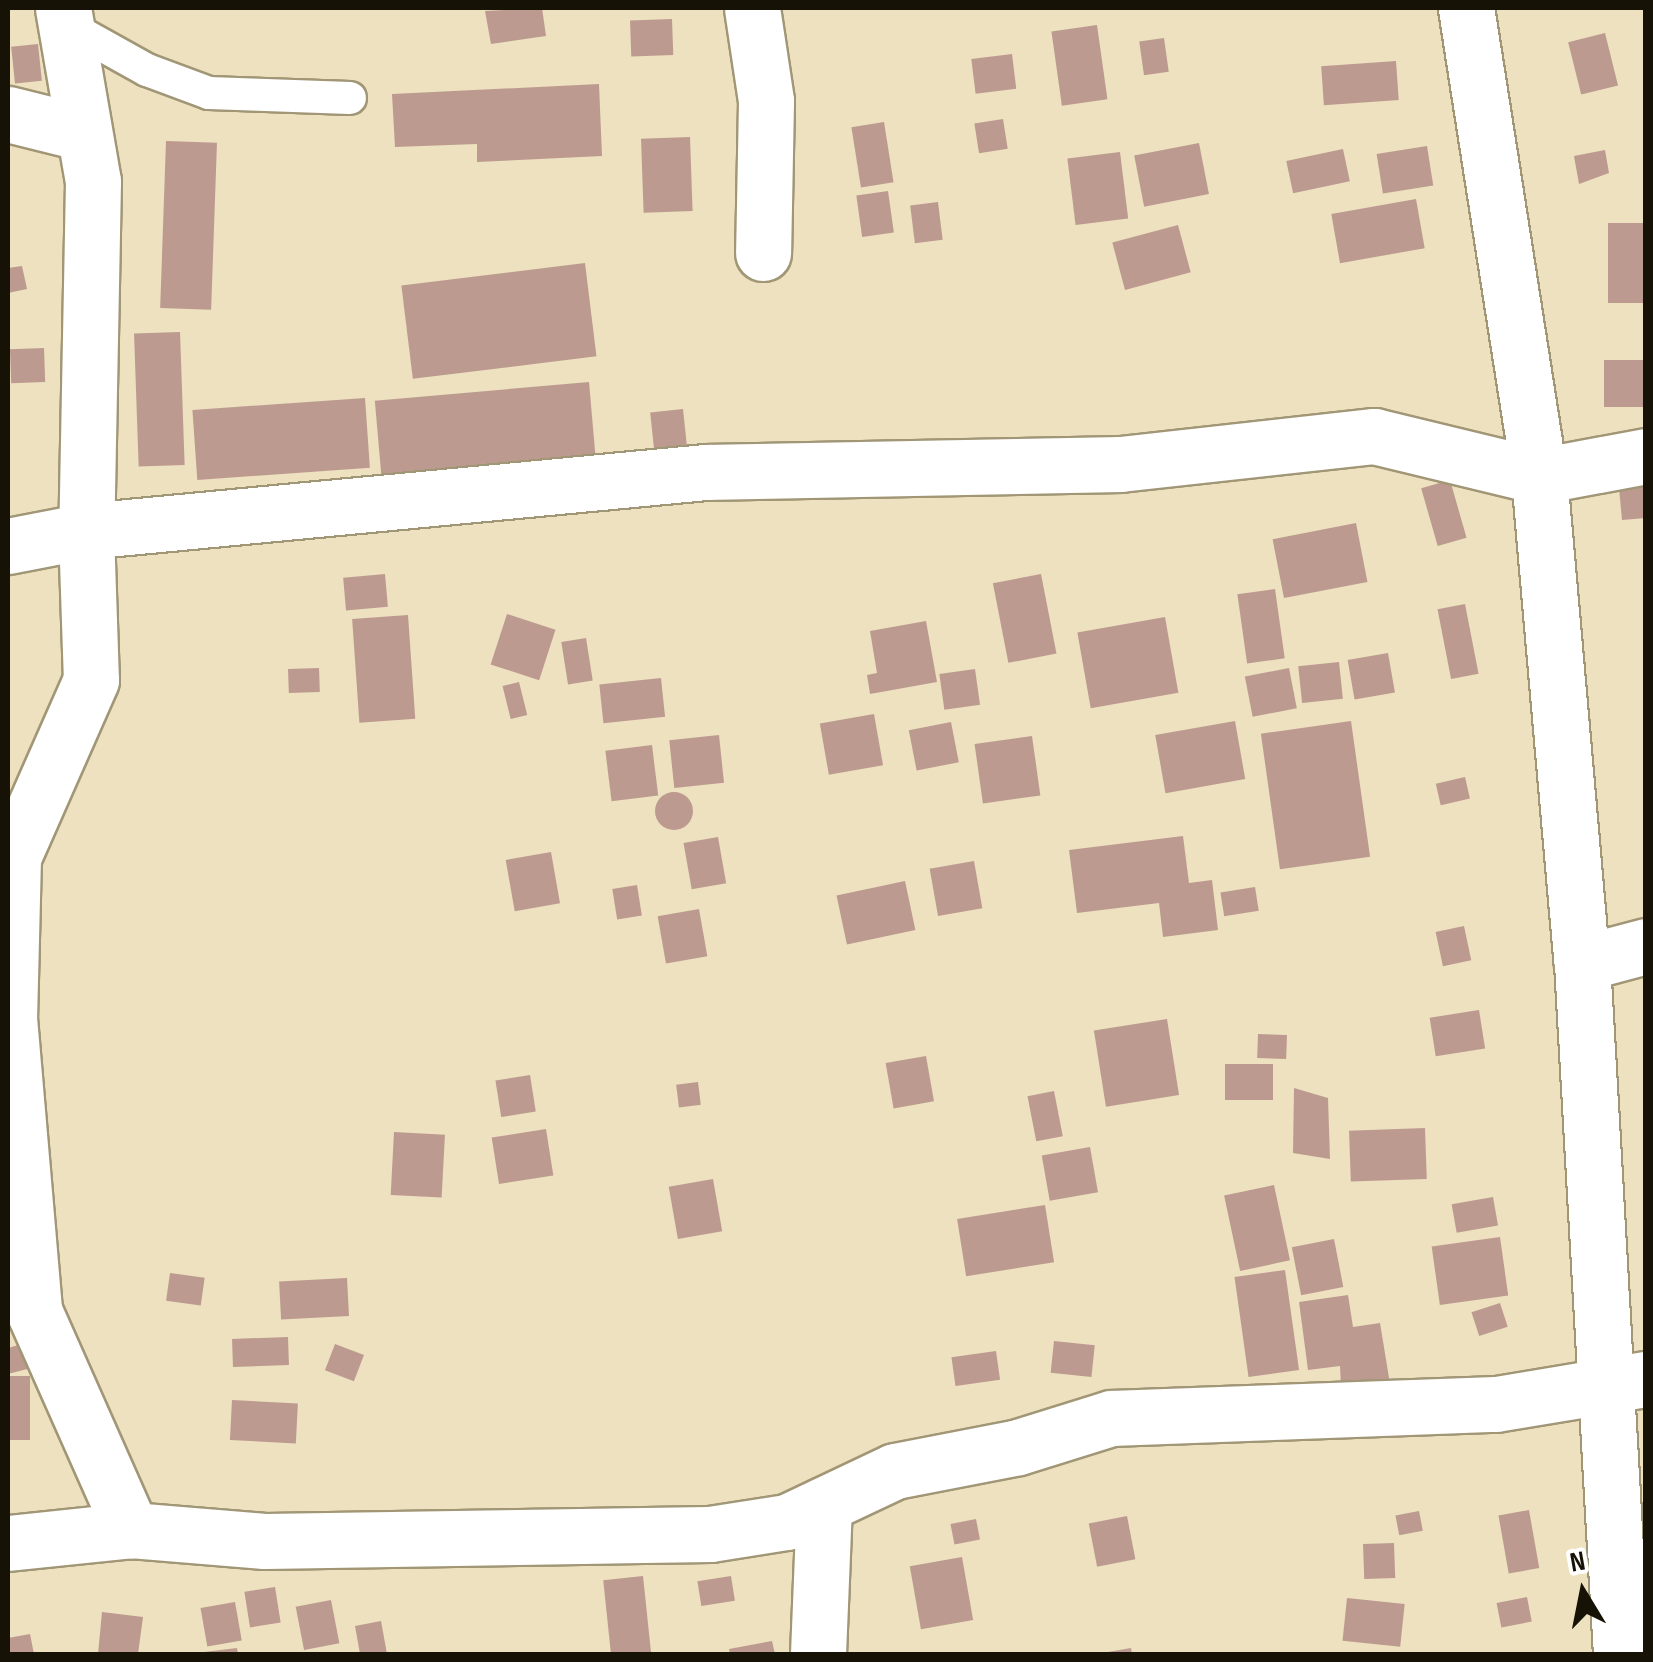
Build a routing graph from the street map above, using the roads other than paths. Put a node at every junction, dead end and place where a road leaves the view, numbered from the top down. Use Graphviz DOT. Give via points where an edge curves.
graph roads {
  1 [pos="752,8"];
  2 [pos="1466,8"];
  3 [pos="65,16"];
  4 [pos="350,98"];
  5 [pos="8,114"];
  6 [pos="84,133"];
  7 [pos="763,253"];
  8 [pos="1646,456"];
  9 [pos="1539,476"];
  10 [pos="86,531"];
  11 [pos="8,546"];
  12 [pos="1646,946"];
  13 [pos="1582,963"];
  14 [pos="8,1018"];
  15 [pos="1628,1382"];
  16 [pos="824,1505"];
  17 [pos="132,1530"];
  18 [pos="8,1543"];
  19 [pos="818,1654"];
  20 [pos="1621,1654"];
  1 -- 7 [label="street" via="766,102"];
  2 -- 9 [label="street"];
  3 -- 4 [label="lane" via="147,70 209,93"];
  3 -- 6 [label="street"];
  5 -- 6 [label="street"];
  6 -- 10 [label="street" via="93,181"];
  8 -- 9 [label="street"];
  9 -- 10 [label="street" via="1374,436 1120,464 706,472"];
  9 -- 13 [label="street"];
  10 -- 11 [label="street"];
  10 -- 14 [label="street" via="90,680 13,857"];
  12 -- 13 [label="street"];
  13 -- 15 [label="street"];
  14 -- 17 [label="street" via="34,1311"];
  15 -- 16 [label="street" via="1496,1404 1111,1418 1018,1446 895,1471"];
  15 -- 20 [label="street"];
  16 -- 17 [label="street" via="786,1522 626,1539 265,1541"];
  16 -- 19 [label="street"];
  17 -- 18 [label="street"];
}
